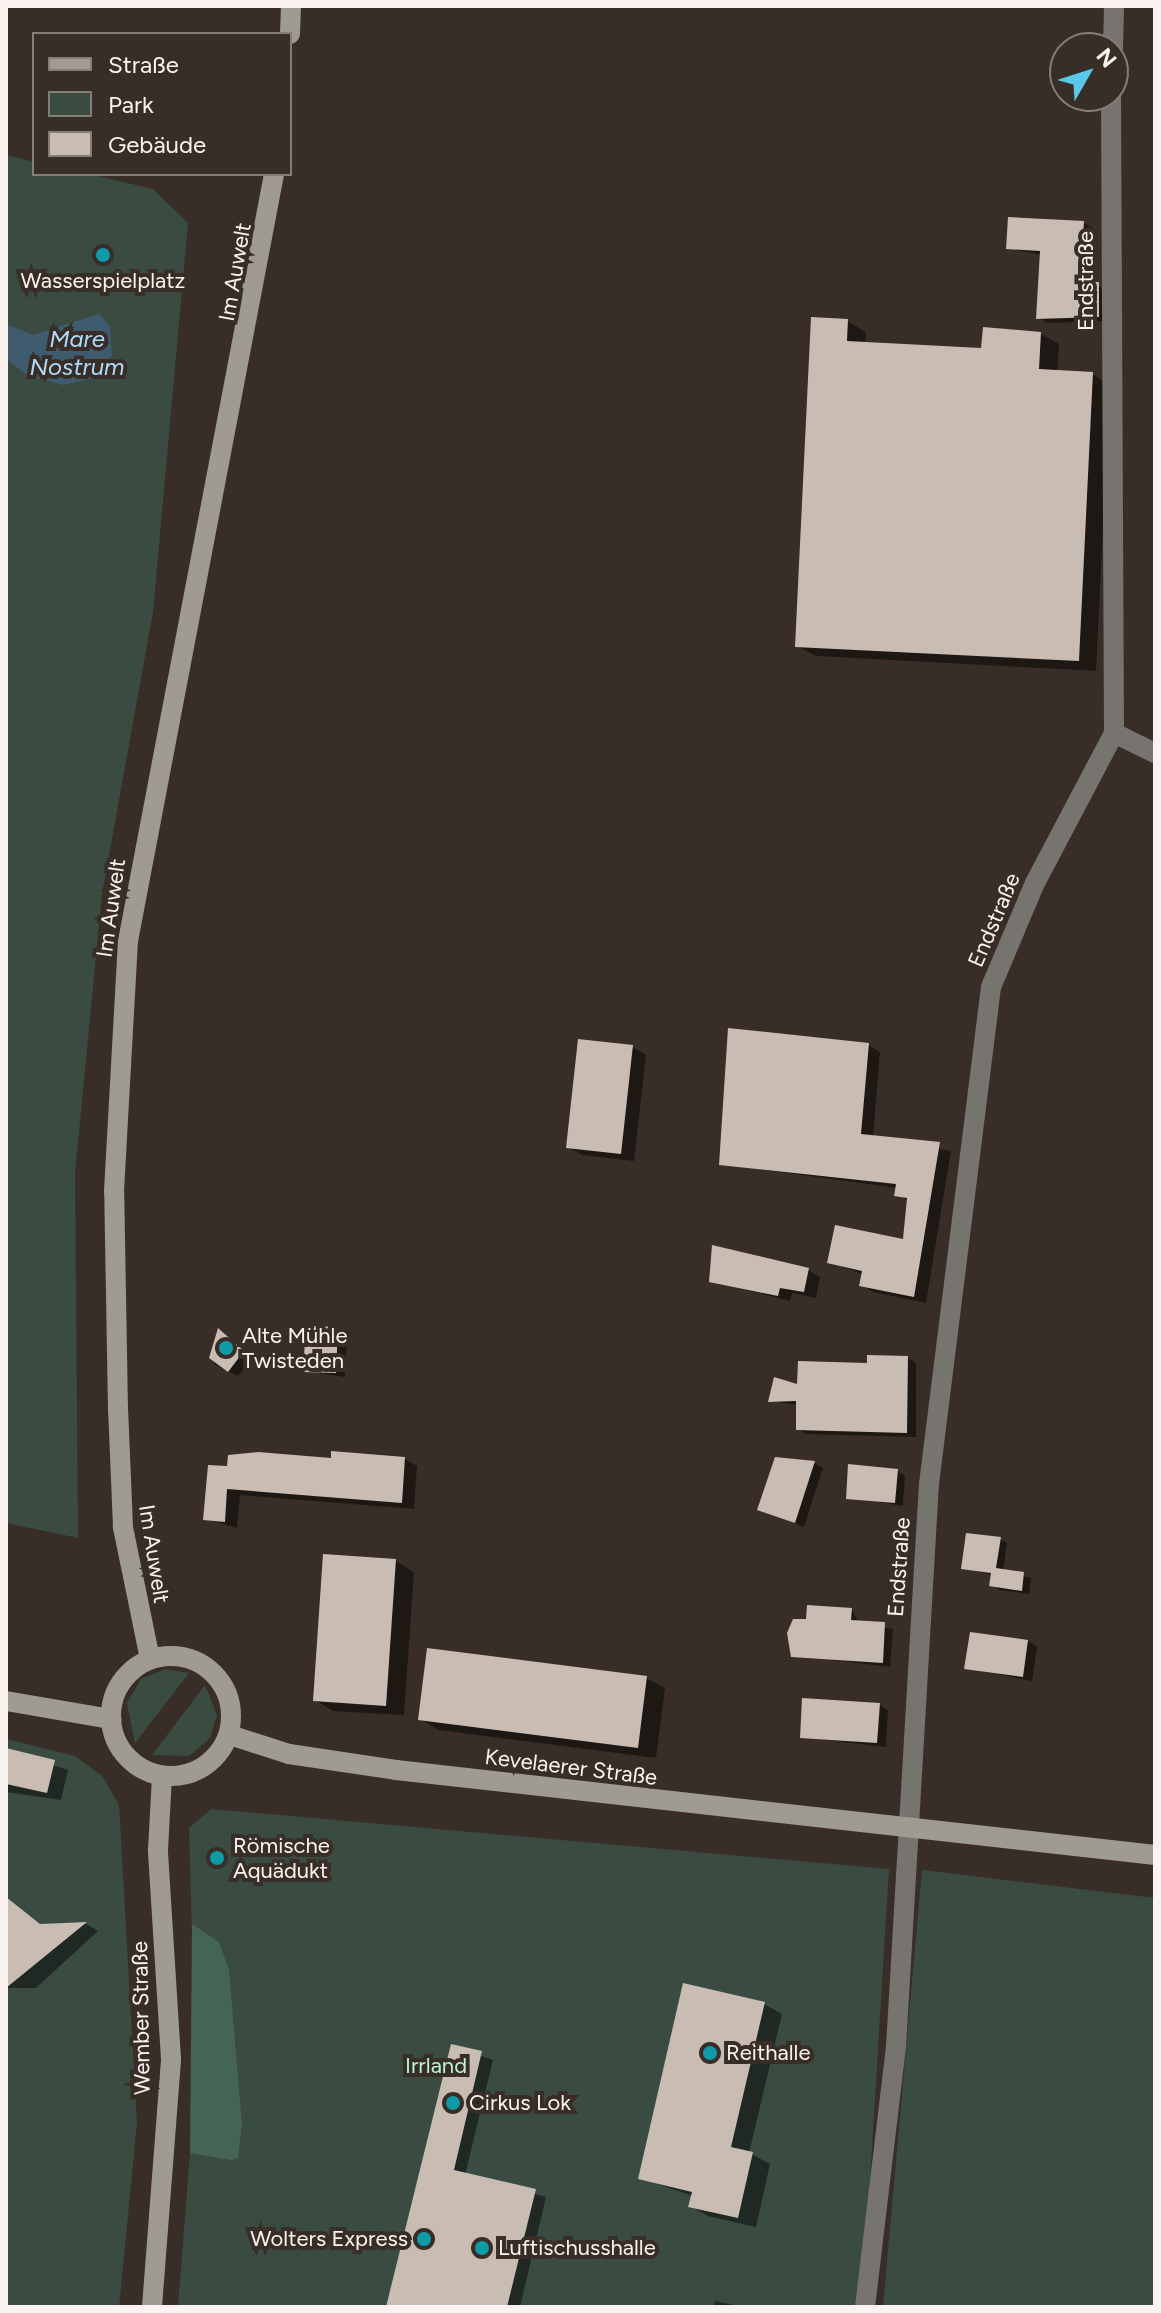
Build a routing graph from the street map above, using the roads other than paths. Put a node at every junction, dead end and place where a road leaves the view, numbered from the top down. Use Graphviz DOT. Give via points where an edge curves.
graph roads {
  1 [pos="291,6"];
  2 [pos="1114,6"];
  3 [pos="290,32"];
  4 [pos="1113,32"];
  5 [pos="1111,112"];
  6 [pos="274,176"];
  7 [pos="1114,733"];
  8 [pos="1155,753"];
  9 [pos="150,1659"];
  10 [pos="6,1701"];
  11 [pos="111,1719"];
  12 [pos="230,1735"];
  13 [pos="162,1776"];
  14 [pos="909,1825"];
  15 [pos="1155,1855"];
  16 [pos="152,2307"];
  17 [pos="865,2307"];
  1 -- 3 [label="main road"];
  2 -- 4 [label="street"];
  5 -- 7 [label="street, Endstraße"];
  6 -- 9 [label="main road, Im Auwelt" via="128,941 114,1191 117,1380 123,1527"];
  7 -- 8 [label="street"];
  7 -- 14 [label="street, Endstraße" via="991,987 929,1484"];
  9 -- 11 [label="main road" via="120,1684"];
  9 -- 12 [label="main road" via="189,1657 207,1667 229,1698"];
  10 -- 11 [label="main road"];
  11 -- 13 [label="main road" via="128,1758"];
  12 -- 13 [label="main road" via="204,1767"];
  12 -- 14 [label="main road, Kevelaerer Straße" via="289,1754 396,1770"];
  13 -- 16 [label="main road, Wember Straße" via="171,2059"];
  14 -- 15 [label="main road, Kevelaerer Straße"];
  14 -- 17 [label="street" via="896,2047"];
}
